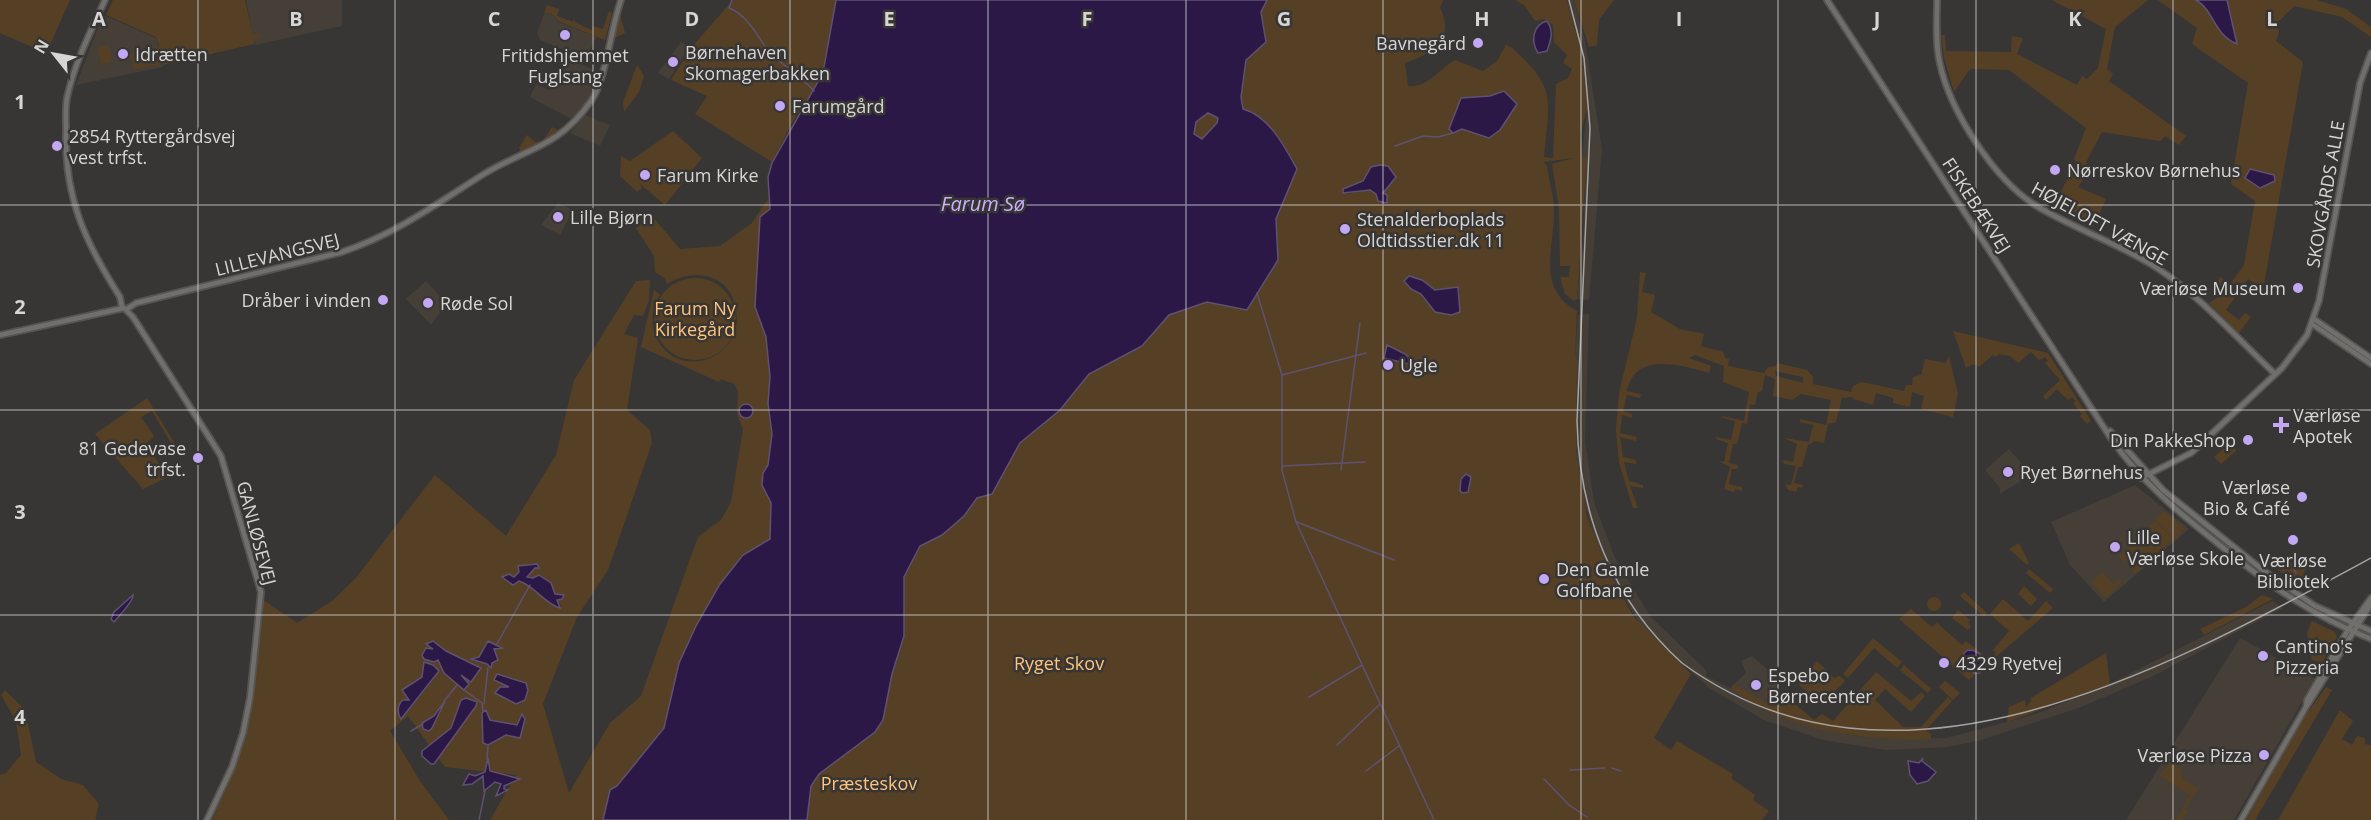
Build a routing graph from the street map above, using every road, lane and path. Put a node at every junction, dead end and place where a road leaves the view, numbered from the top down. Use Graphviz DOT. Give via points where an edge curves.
graph roads {
  1 [pos="105,0"];
  2 [pos="621,0"];
  3 [pos="1827,0"];
  4 [pos="1937,0"];
  5 [pos="2371,53"];
  6 [pos="124,308"];
  7 [pos="2313,321"];
  8 [pos="0,334"];
  9 [pos="2371,358"];
  10 [pos="2371,364"];
  11 [pos="2275,374"];
  12 [pos="2104,425"];
  13 [pos="2148,475"];
  14 [pos="2141,478"];
  15 [pos="2371,598"];
  16 [pos="2371,604"];
  17 [pos="2355,624"];
  18 [pos="2350,631"];
  19 [pos="2371,631"];
  20 [pos="2371,639"];
  21 [pos="207,820"];
  22 [pos="2241,820"];
  1 -- 6 [label="street, GANLØSEVEJ" via="80,57 68,98 66,159 82,232"];
  2 -- 6 [label="street, LILLEVANGSVEJ" via="592,100 560,136 494,169 375,241"];
  3 -- 12 [label="street, FISKEBÆKVEJ"];
  4 -- 11 [label="street, HØJELOFT VÆNGE" via="1937,47 1946,85 1960,115 2005,180 2037,206 2125,249 2171,278"];
  5 -- 7 [label="street, SKOVGÅRDS ALLE" via="2360,83"];
  6 -- 8 [label="street, LILLEVANGSVEJ"];
  6 -- 21 [label="street, GANLØSEVEJ" via="221,456 261,592 245,725 232,767"];
  7 -- 9 [label="street"];
  7 -- 10 [label="street"];
  7 -- 11 [label="street, SKOVGÅRDS ALLE" via="2299,348"];
  11 -- 13 [label="street, SKOVGÅRDS ALLE" via="2202,445"];
  12 -- 13 [label="street, FISKEBÆKVEJ"];
  12 -- 14 [label="street, FISKEBÆKVEJ"];
  13 -- 14 [label="street, SKOVGÅRDS ALLE"];
  13 -- 17 [label="street, FISKEBÆKVEJ" via="2277,582 2315,606"];
  14 -- 18 [label="street, FISKEBÆKVEJ" via="2272,587"];
  15 -- 17 [label="street"];
  16 -- 17 [label="street"];
  17 -- 18 [label="street"];
  17 -- 19 [label="street, FISKEBÆKVEJ"];
  18 -- 20 [label="street, FISKEBÆKVEJ"];
  18 -- 22 [label="street"];
}
